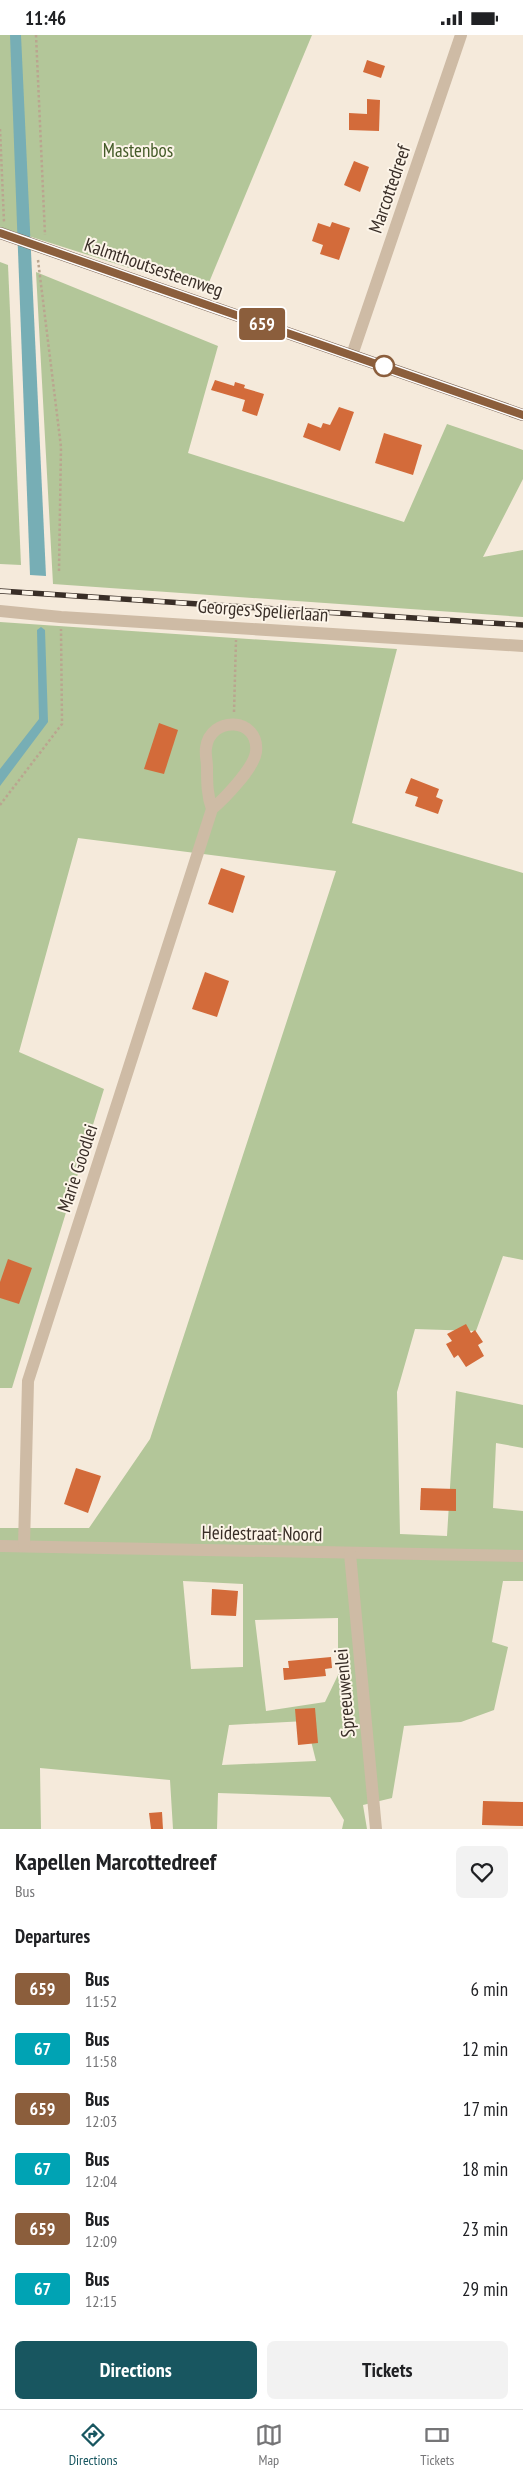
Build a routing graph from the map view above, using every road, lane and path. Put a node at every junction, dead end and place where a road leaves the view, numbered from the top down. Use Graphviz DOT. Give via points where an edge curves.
graph roads {
  1 [pos="36,35"];
  2 [pos="461,35"];
  3 [pos="0,129"];
  4 [pos="2,234"];
  5 [pos="41,247"];
  6 [pos="352,355"];
  7 [pos="523,415"];
  8 [pos="59,571"];
  9 [pos="0,611"];
  10 [pos="61,617"];
  11 [pos="236,627"];
  12 [pos="523,647"];
  13 [pos="234,723"];
  14 [pos="0,805"];
  15 [pos="212,809"];
  16 [pos="0,1546"];
  17 [pos="24,1546"];
  18 [pos="350,1554"];
  19 [pos="523,1556"];
  20 [pos="376,1829"];
  1 -- 5 [label="path"];
  2 -- 6 [label="street, Marcottedreef"];
  3 -- 4 [label="path"];
  4 -- 5 [label="main road, Kalmthoutsesteenweg"];
  5 -- 6 [label="main road, Kalmthoutsesteenweg"];
  5 -- 8 [label="path" via="62,447"];
  6 -- 7 [label="main road, Kalmthoutsesteenweg"];
  9 -- 10 [label="street, Georges Spelierlaan"];
  10 -- 11 [label="street, Georges Spelierlaan"];
  10 -- 14 [label="path" via="62,724"];
  11 -- 12 [label="street, Georges Spelierlaan"];
  11 -- 13 [label="path"];
  13 -- 15 [label="street, Marie Goodlei" via="223,725 211,734 206,747 208,798"];
  13 -- 15 [label="street, Marie Goodlei" via="243,725 250,732 256,752 224,800"];
  15 -- 17 [label="street, Marie Goodlei" via="28,1381"];
  16 -- 17 [label="street, Heidestraat-Noord"];
  17 -- 18 [label="street, Heidestraat-Noord"];
  18 -- 19 [label="street, Heidestraat-Noord"];
  18 -- 20 [label="street, Spreeuwenlei"];
}
